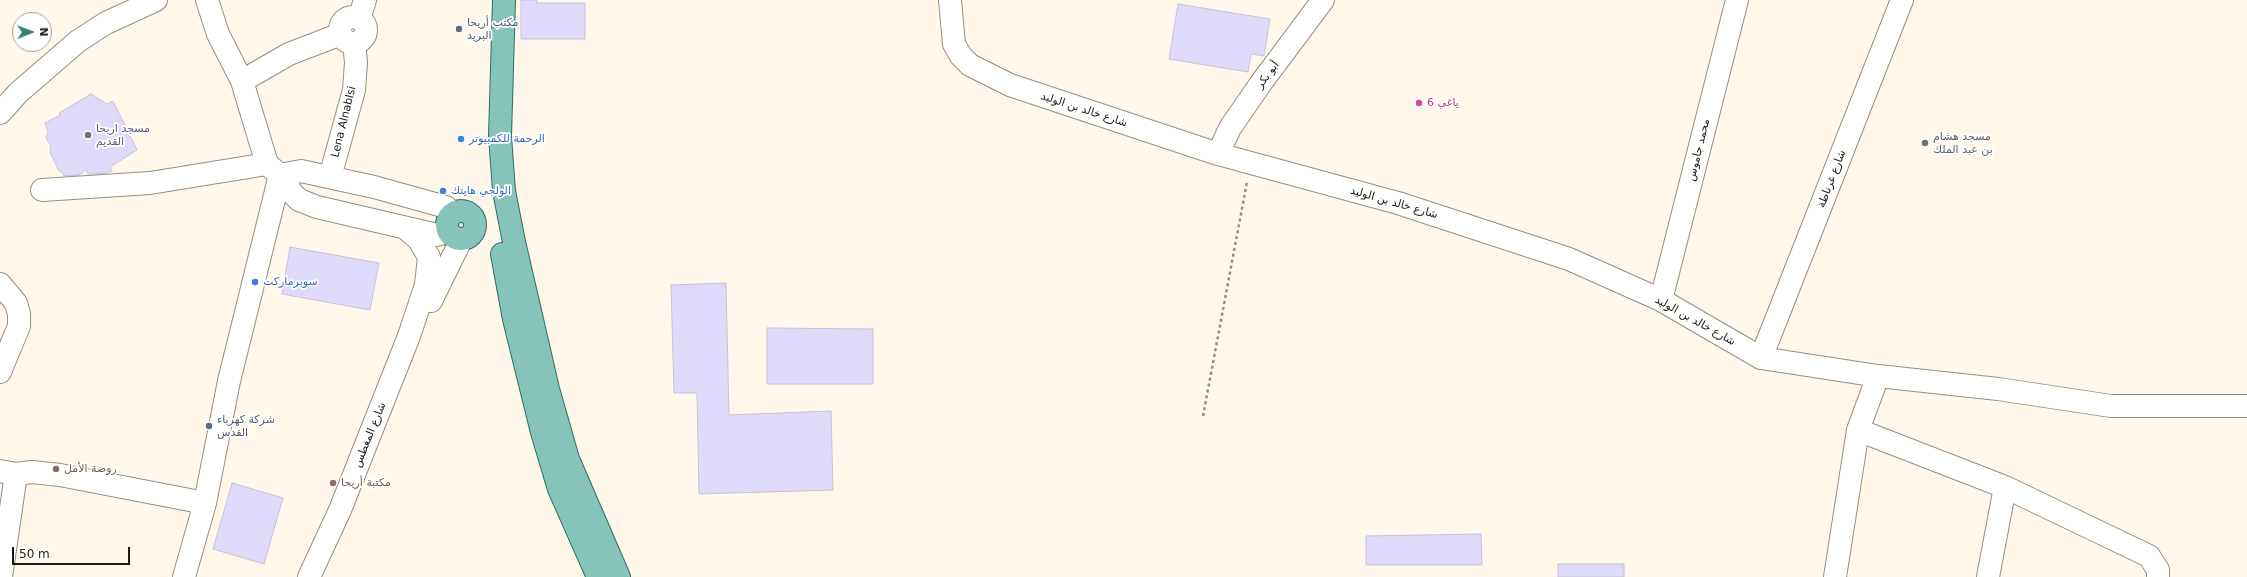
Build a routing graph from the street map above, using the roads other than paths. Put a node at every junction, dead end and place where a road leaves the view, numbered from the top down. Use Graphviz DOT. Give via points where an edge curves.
graph roads {
  1 [pos="156,0"];
  2 [pos="207,0"];
  3 [pos="489,0"];
  4 [pos="504,0"];
  5 [pos="950,0"];
  6 [pos="1323,0"];
  7 [pos="1737,0"];
  8 [pos="1902,0"];
  9 [pos="362,9"];
  10 [pos="348,38"];
  11 [pos="242,81"];
  12 [pos="0,113"];
  13 [pos="1218,154"];
  14 [pos="274,169"];
  15 [pos="330,177"];
  16 [pos="42,190"];
  17 [pos="493,218"];
  18 [pos="449,224"];
  19 [pos="419,237"];
  20 [pos="0,284"];
  21 [pos="1661,300"];
  22 [pos="409,336"];
  23 [pos="1761,358"];
  24 [pos="0,372"];
  25 [pos="1878,376"];
  26 [pos="2247,406"];
  27 [pos="1858,430"];
  28 [pos="8,473"];
  29 [pos="2005,487"];
  30 [pos="205,503"];
  31 [pos="1,577"];
  32 [pos="184,577"];
  33 [pos="309,577"];
  34 [pos="598,577"];
  35 [pos="619,577"];
  36 [pos="1835,577"];
  37 [pos="1988,577"];
  38 [pos="2158,577"];
  1 -- 12 [label="street" via="106,23 78,41 24,88"];
  2 -- 11 [label="street" via="218,34"];
  3 -- 17 [label="main road" via="486,132"];
  4 -- 17 [label="main road" via="500,136 504,191"];
  5 -- 13 [label="street, شارع خالد بن الوليد" via="954,44 961,56 970,64 1010,85"];
  6 -- 13 [label="street, أبو بكر" via="1230,128"];
  7 -- 21 [label="street, محمد جاموس"];
  8 -- 23 [label="street, شارع غرناطة"];
  9 -- 10 [label="street" via="366,32 362,40"];
  10 -- 11 [label="street" via="288,54"];
  10 -- 15 [label="street, Lena Alnablsi" via="356,62 354,90"];
  11 -- 14 [label="street"];
  13 -- 21 [label="street, شارع خالد بن الوليد" via="1398,203 1492,233 1568,259"];
  14 -- 15 [label="street"];
  14 -- 16 [label="street" via="150,184"];
  14 -- 19 [label="street" via="299,200"];
  14 -- 30 [label="street"];
  15 -- 18 [label="street" via="407,195"];
  17 -- 18 [label="main road" via="467,238"];
  17 -- 34 [label="main road" via="514,319 542,432 560,489"];
  17 -- 35 [label="main road" via="568,458"];
  18 -- 19 [label="street" via="437,235"];
  18 -- 19 [label="street" via="441,213 436,229"];
  18 -- 22 [label="street, شارع المغطس" via="428,308"];
  19 -- 22 [label="street, شارع المغطس" via="429,258 429,274"];
  20 -- 24 [label="street" via="16,303 19,326"];
  21 -- 23 [label="street, شارع خالد بن الوليد"];
  22 -- 33 [label="street, شارع المغطس" via="340,510"];
  23 -- 25 [label="street, شارع خالد بن الوليد"];
  25 -- 26 [label="street, شارع خالد بن الوليد" via="1998,389 2111,406"];
  25 -- 27 [label="street"];
  27 -- 29 [label="street"];
  27 -- 36 [label="street"];
  28 -- 30 [label="street" via="60,475"];
  28 -- 31 [label="street"];
  29 -- 37 [label="street"];
  29 -- 38 [label="street" via="2149,556 2158,570"];
  30 -- 32 [label="street"];
}
